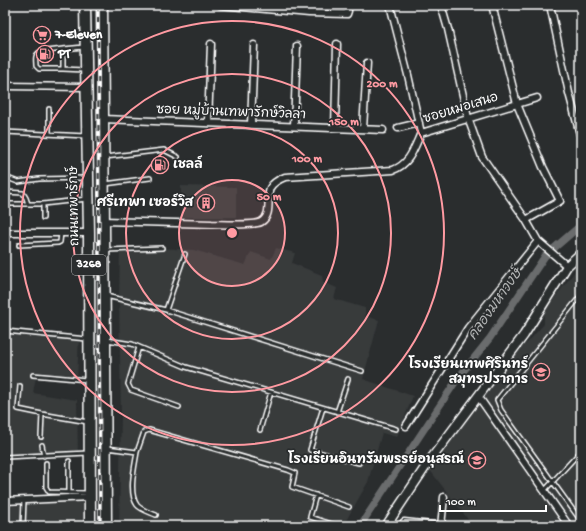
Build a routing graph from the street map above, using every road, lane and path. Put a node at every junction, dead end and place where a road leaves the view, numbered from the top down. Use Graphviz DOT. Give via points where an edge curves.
graph roads {
  1 [pos="85,5"];
  2 [pos="102,5"];
  3 [pos="220,5"];
  4 [pos="348,5"];
  5 [pos="390,5"];
  6 [pos="441,5"];
  7 [pos="492,5"];
  8 [pos="550,5"];
  9 [pos="295,8"];
  10 [pos="211,44"];
  11 [pos="337,44"];
  12 [pos="254,45"];
  13 [pos="296,46"];
  14 [pos="86,47"];
  15 [pos="63,49"];
  16 [pos="367,63"];
  17 [pos="63,69"];
  18 [pos="86,70"];
  19 [pos="5,86"];
  20 [pos="86,86"];
  21 [pos="537,98"];
  22 [pos="517,104"];
  23 [pos="49,109"];
  24 [pos="468,118"];
  25 [pos="103,119"];
  26 [pos="208,123"];
  27 [pos="419,123"];
  28 [pos="251,124"];
  29 [pos="294,126"];
  30 [pos="335,128"];
  31 [pos="398,128"];
  32 [pos="362,129"];
  33 [pos="383,130"];
  34 [pos="5,132"];
  35 [pos="421,133"];
  36 [pos="49,134"];
  37 [pos="87,136"];
  38 [pos="581,138"];
  39 [pos="103,157"];
  40 [pos="178,157"];
  41 [pos="5,178"];
  42 [pos="88,178"];
  43 [pos="150,178"];
  44 [pos="104,185"];
  45 [pos="5,192"];
  46 [pos="88,199"];
  47 [pos="5,204"];
  48 [pos="28,204"];
  49 [pos="43,204"];
  50 [pos="43,218"];
  51 [pos="526,220"];
  52 [pos="104,221"];
  53 [pos="5,232"];
  54 [pos="61,232"];
  55 [pos="89,233"];
  56 [pos="539,242"];
  57 [pos="19,244"];
  58 [pos="162,248"];
  59 [pos="104,250"];
  60 [pos="581,253"];
  61 [pos="186,254"];
  62 [pos="567,266"];
  63 [pos="105,295"];
  64 [pos="581,295"];
  65 [pos="166,310"];
  66 [pos="5,330"];
  67 [pos="89,339"];
  68 [pos="105,339"];
  69 [pos="139,347"];
  70 [pos="362,371"];
  71 [pos="33,375"];
  72 [pos="348,379"];
  73 [pos="89,380"];
  74 [pos="20,386"];
  75 [pos="272,392"];
  76 [pos="478,396"];
  77 [pos="179,406"];
  78 [pos="323,408"];
  79 [pos="337,412"];
  80 [pos="42,414"];
  81 [pos="89,422"];
  82 [pos="406,426"];
  83 [pos="396,429"];
  84 [pos="260,430"];
  85 [pos="41,437"];
  86 [pos="42,445"];
  87 [pos="106,448"];
  88 [pos="581,451"];
  89 [pos="137,452"];
  90 [pos="90,453"];
  91 [pos="44,456"];
  92 [pos="5,457"];
  93 [pos="69,461"];
  94 [pos="46,463"];
  95 [pos="359,463"];
  96 [pos="552,482"];
  97 [pos="544,491"];
  98 [pos="69,492"];
  99 [pos="90,495"];
  100 [pos="316,495"];
  101 [pos="444,497"];
  102 [pos="24,500"];
  103 [pos="5,501"];
  104 [pos="349,507"];
  105 [pos="156,515"];
  106 [pos="581,521"];
  107 [pos="23,526"];
  108 [pos="90,526"];
  109 [pos="106,526"];
  110 [pos="338,526"];
  111 [pos="386,526"];
  112 [pos="401,526"];
  113 [pos="441,526"];
  114 [pos="569,526"];
  1 -- 14 [label="main road, ถนนเทพารักษ์ / 3268"];
  2 -- 25 [label="main road, 3268"];
  3 -- 9 [label="street"];
  4 -- 9 [label="street" via="348,13"];
  5 -- 27 [label="street"];
  6 -- 24 [label="street"];
  7 -- 22 [label="street"];
  8 -- 38 [label="street"];
  10 -- 26 [label="street"];
  11 -- 30 [label="street"];
  12 -- 28 [label="street"];
  13 -- 29 [label="street"];
  14 -- 15 [label="lane"];
  14 -- 18 [label="main road, ถนนเทพารักษ์ / 3268"];
  15 -- 17 [label="lane"];
  15 -- 17 [label="lane" via="40,52 36,56 36,66 39,69"];
  16 -- 32 [label="street"];
  17 -- 18 [label="lane"];
  18 -- 20 [label="main road, ถนนเทพารักษ์ / 3268"];
  19 -- 20 [label="street"];
  20 -- 37 [label="main road, ถนนเทพารักษ์ / 3268"];
  21 -- 22 [label="street, ซอยหมอเสนอ"];
  22 -- 24 [label="street, ซอยหมอเสนอ"];
  22 -- 51 [label="street" via="560,201"];
  23 -- 36 [label="lane"];
  24 -- 35 [label="street, ซอยหมอเสนอ"];
  24 -- 51 [label="street" via="482,157"];
  25 -- 26 [label="street, ซอย หมู่บ้านเทพารักษ์วิลล่า"];
  25 -- 39 [label="main road, 3268"];
  26 -- 28 [label="street, ซอย หมู่บ้านเทพารักษ์วิลล่า"];
  27 -- 31 [label="street"];
  27 -- 35 [label="street"];
  28 -- 29 [label="street, ซอย หมู่บ้านเทพารักษ์วิลล่า"];
  29 -- 30 [label="street, ซอย หมู่บ้านเทพารักษ์วิลล่า"];
  30 -- 32 [label="street, ซอย หมู่บ้านเทพารักษ์วิลล่า"];
  32 -- 33 [label="street, ซอย หมู่บ้านเทพารักษ์วิลล่า"];
  34 -- 36 [label="lane"];
  35 -- 52 [label="street, ซอยหมอเสนอ" via="410,159 393,170 285,177 276,181 270,188 268,211 261,222 232,224"];
  36 -- 37 [label="lane"];
  37 -- 42 [label="main road, ถนนเทพารักษ์ / 3268"];
  39 -- 40 [label="lane" via="164,150"];
  39 -- 44 [label="main road, 3268"];
  41 -- 42 [label="lane" via="18,182"];
  42 -- 46 [label="main road, ถนนเทพารักษ์ / 3268"];
  43 -- 44 [label="lane"];
  44 -- 52 [label="main road, 3268"];
  45 -- 48 [label="lane" via="23,193"];
  46 -- 49 [label="lane"];
  46 -- 55 [label="main road, ถนนเทพารักษ์ / 3268"];
  47 -- 48 [label="lane"];
  48 -- 49 [label="lane"];
  49 -- 50 [label="lane"];
  51 -- 56 [label="street"];
  52 -- 59 [label="main road, 3268"];
  53 -- 54 [label="street"];
  54 -- 55 [label="street"];
  54 -- 57 [label="lane" via="58,243"];
  55 -- 67 [label="main road, ถนนเทพารักษ์ / 3268"];
  56 -- 62 [label="street"];
  56 -- 82 [label="street" via="470,324"];
  58 -- 59 [label="lane"];
  59 -- 63 [label="main road, 3268"];
  60 -- 62 [label="street"];
  61 -- 65 [label="lane"];
  62 -- 76 [label="street" via="524,335"];
  63 -- 65 [label="lane"];
  63 -- 68 [label="main road, 3268"];
  64 -- 96 [label="lane" via="497,400 501,410"];
  65 -- 70 [label="lane"];
  66 -- 67 [label="lane"];
  67 -- 73 [label="main road, ถนนเทพารักษ์ / 3268"];
  68 -- 69 [label="lane"];
  68 -- 87 [label="main road, 3268"];
  69 -- 75 [label="lane" via="186,366"];
  69 -- 77 [label="lane" via="129,388"];
  71 -- 73 [label="lane"];
  72 -- 79 [label="lane"];
  73 -- 81 [label="main road, ถนนเทพารักษ์ / 3268"];
  74 -- 80 [label="lane" via="18,409"];
  75 -- 78 [label="lane"];
  75 -- 84 [label="lane"];
  76 -- 97 [label="street"];
  76 -- 111 [label="street" via="428,463"];
  78 -- 79 [label="lane"];
  78 -- 95 [label="lane" via="310,450"];
  79 -- 83 [label="lane"];
  80 -- 81 [label="lane"];
  80 -- 85 [label="lane"];
  81 -- 90 [label="main road, ถนนเทพารักษ์ / 3268"];
  86 -- 91 [label="lane"];
  87 -- 89 [label="lane"];
  87 -- 109 [label="main road, 3268"];
  88 -- 96 [label="lane"];
  89 -- 100 [label="lane" via="144,432 149,430 288,470 295,473 292,487"];
  89 -- 105 [label="lane" via="132,491 134,499 142,509"];
  90 -- 91 [label="lane"];
  90 -- 99 [label="main road, ถนนเทพารักษ์ / 3268"];
  91 -- 92 [label="lane"];
  93 -- 98 [label="lane"];
  94 -- 98 [label="lane" via="46,490"];
  96 -- 97 [label="lane"];
  96 -- 106 [label="lane"];
  97 -- 114 [label="street"];
  98 -- 99 [label="lane"];
  99 -- 102 [label="street"];
  99 -- 108 [label="main road, ถนนเทพารักษ์ / 3268"];
  100 -- 104 [label="lane"];
  100 -- 110 [label="lane" via="310,517"];
  101 -- 113 [label="street"];
  102 -- 103 [label="street"];
  102 -- 107 [label="lane"];
  112 -- 113 [label="street" via="404,522"];
}
